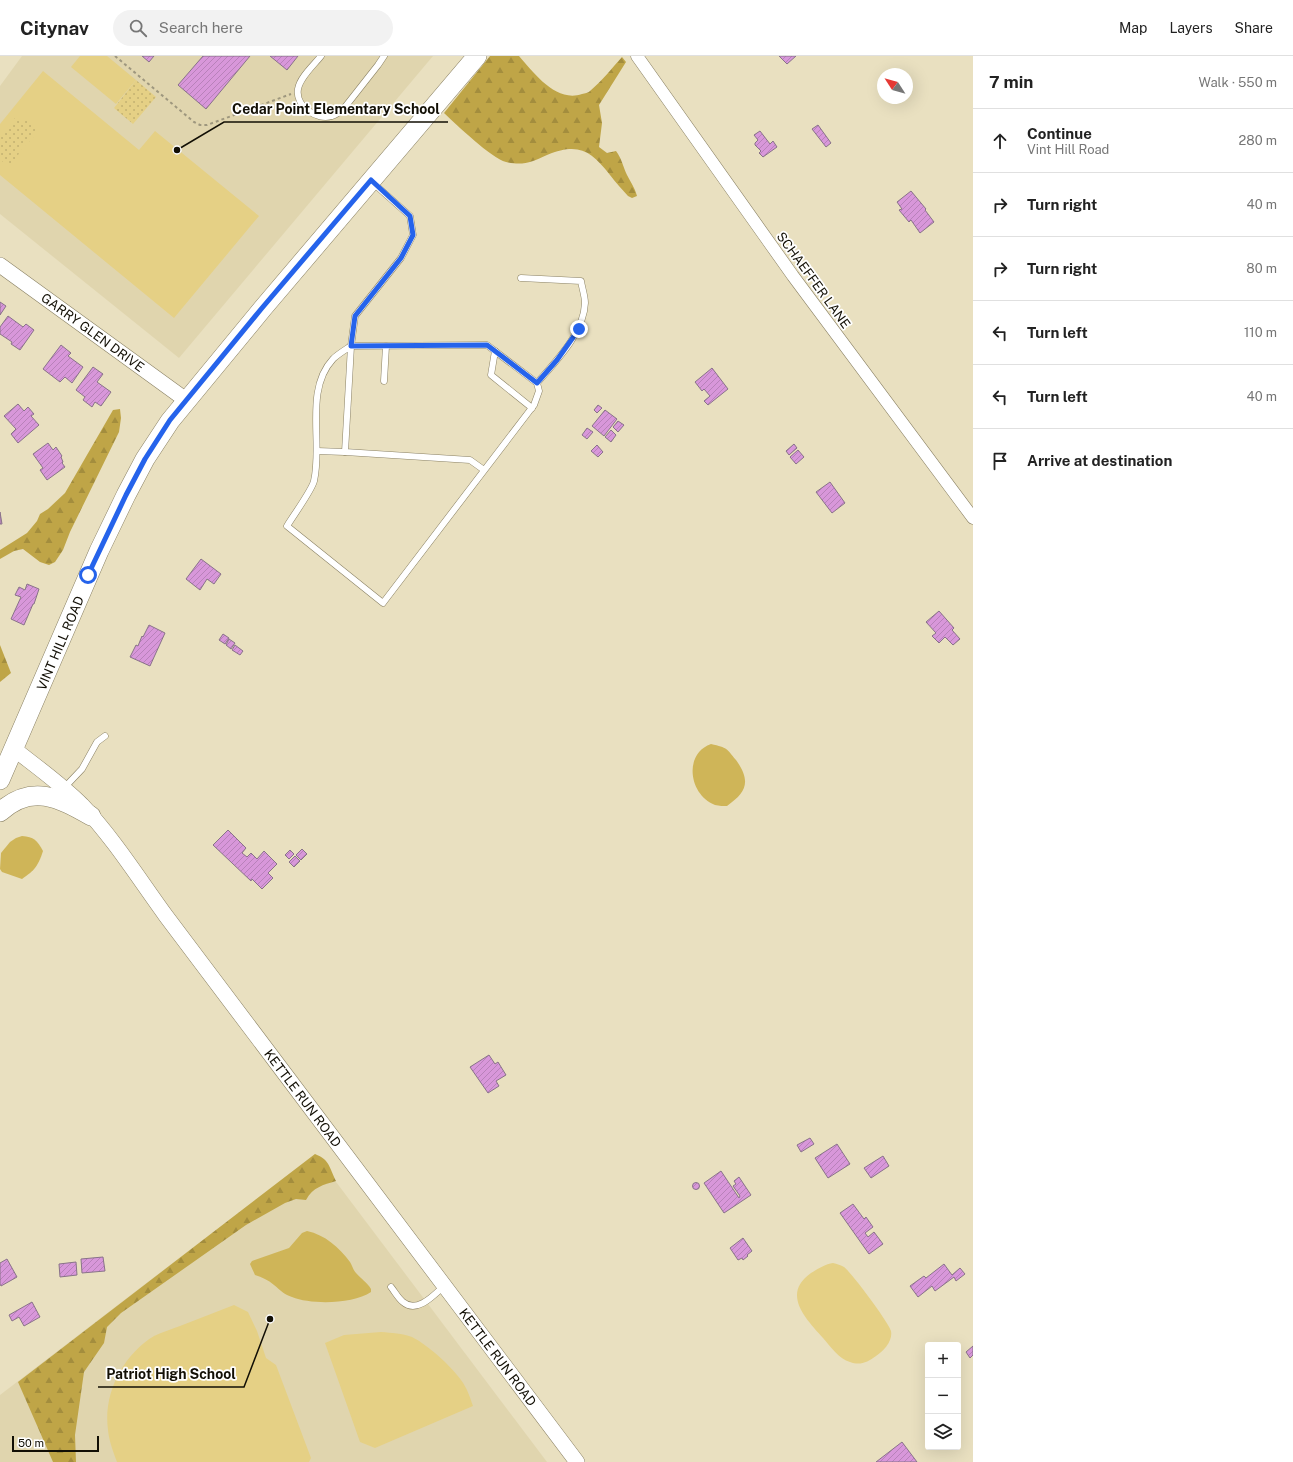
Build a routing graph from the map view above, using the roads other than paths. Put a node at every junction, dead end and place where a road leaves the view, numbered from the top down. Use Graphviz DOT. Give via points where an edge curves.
graph roads {
  1 [pos="321,56"];
  2 [pos="384,56"];
  3 [pos="477,56"];
  4 [pos="637,56"];
  5 [pos="371,180"];
  6 [pos="0,265"];
  7 [pos="521,278"];
  8 [pos="351,346"];
  9 [pos="386,346"];
  10 [pos="495,351"];
  11 [pos="384,381"];
  12 [pos="537,383"];
  13 [pos="186,400"];
  14 [pos="532,408"];
  15 [pos="316,451"];
  16 [pos="344,452"];
  17 [pos="484,470"];
  18 [pos="973,518"];
  19 [pos="105,736"];
  20 [pos="14,749"];
  21 [pos="0,780"];
  22 [pos="64,788"];
  23 [pos="0,812"];
  24 [pos="91,816"];
  25 [pos="391,1286"];
  26 [pos="444,1286"];
  27 [pos="577,1462"];
  1 -- 2 [label="lane" via="303,78 297,91 299,101 309,112 323,118 331,117 345,107"];
  3 -- 5 [label="main road, VINT HILL ROAD"];
  4 -- 18 [label="street, SCHAEFFER LANE" via="793,276"];
  5 -- 8 [label="lane" via="410,216 413,235 401,258 355,316"];
  5 -- 13 [label="main road, VINT HILL ROAD"];
  6 -- 13 [label="street, GARRY GLEN DRIVE"];
  7 -- 12 [label="lane" via="581,281 585,302 579,329"];
  8 -- 9 [label="lane"];
  8 -- 15 [label="lane" via="334,358 322,374 317,396"];
  8 -- 16 [label="lane"];
  9 -- 10 [label="lane" via="487,345"];
  9 -- 11 [label="lane"];
  10 -- 12 [label="lane"];
  10 -- 14 [label="lane" via="491,375"];
  12 -- 14 [label="lane" via="540,391"];
  13 -- 20 [label="main road, VINT HILL ROAD" via="145,459 126,495 99,551"];
  14 -- 17 [label="lane"];
  15 -- 16 [label="lane"];
  15 -- 17 [label="lane" via="314,482 287,526 382,603"];
  16 -- 17 [label="lane" via="470,460"];
  19 -- 22 [label="lane" via="97,742 82,769"];
  20 -- 21 [label="main road, VINT HILL ROAD"];
  20 -- 22 [label="street, KETTLE RUN ROAD"];
  22 -- 24 [label="street, KETTLE RUN ROAD"];
  23 -- 24 [label="main road" via="16,800 40,795 54,797"];
  24 -- 26 [label="street, KETTLE RUN ROAD"];
  25 -- 26 [label="lane" via="402,1301 415,1306 423,1303"];
  26 -- 27 [label="street, KETTLE RUN ROAD"];
}
